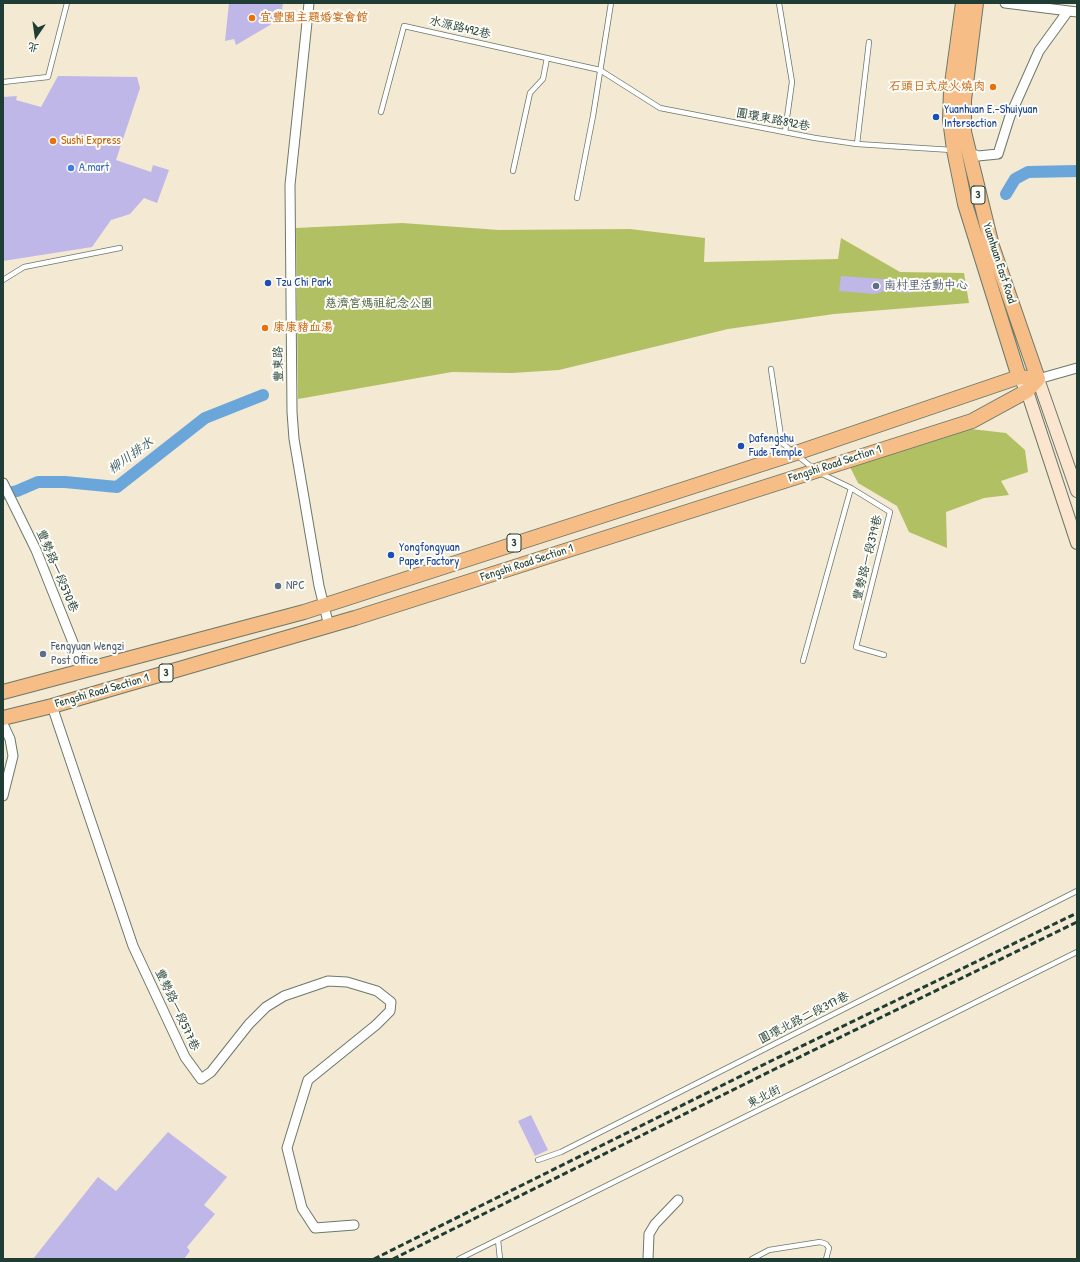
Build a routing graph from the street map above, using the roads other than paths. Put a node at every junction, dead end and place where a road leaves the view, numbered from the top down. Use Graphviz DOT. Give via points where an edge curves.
graph roads {
  1 [pos="67,3"];
  2 [pos="309,3"];
  3 [pos="611,3"];
  4 [pos="779,3"];
  5 [pos="963,3"];
  6 [pos="976,3"];
  7 [pos="1005,3"];
  8 [pos="1071,9"];
  9 [pos="869,42"];
  10 [pos="547,58"];
  11 [pos="600,70"];
  12 [pos="3,82"];
  13 [pos="381,112"];
  14 [pos="785,132"];
  15 [pos="857,144"];
  16 [pos="954,150"];
  17 [pos="968,152"];
  18 [pos="514,171"];
  19 [pos="577,198"];
  20 [pos="120,248"];
  21 [pos="3,280"];
  22 [pos="1077,368"];
  23 [pos="771,369"];
  24 [pos="1019,377"];
  25 [pos="1038,379"];
  26 [pos="1027,391"];
  27 [pos="793,454"];
  28 [pos="815,470"];
  29 [pos="3,483"];
  30 [pos="851,488"];
  31 [pos="1077,491"];
  32 [pos="1077,543"];
  33 [pos="323,605"];
  34 [pos="329,626"];
  35 [pos="884,655"];
  36 [pos="803,660"];
  37 [pos="84,670"];
  38 [pos="3,692"];
  39 [pos="52,706"];
  40 [pos="3,718"];
  41 [pos="3,724"];
  42 [pos="3,796"];
  43 [pos="1077,891"];
  44 [pos="1077,952"];
  45 [pos="538,1160"];
  46 [pos="678,1200"];
  47 [pos="354,1225"];
  48 [pos="498,1240"];
  49 [pos="459,1259"];
  50 [pos="500,1259"];
  51 [pos="648,1259"];
  52 [pos="752,1259"];
  53 [pos="826,1259"];
  1 -- 12 [label="lane" via="48,77"];
  2 -- 33 [label="street, 豐東路" via="290,184 292,405 294,439"];
  3 -- 11 [label="lane"];
  4 -- 14 [label="lane" via="792,82"];
  5 -- 16 [label="main road, Yuanhuan East Road / 3" via="951,91 950,119"];
  6 -- 17 [label="main road, Yuanhuan East Road / 3" via="964,100 964,132"];
  7 -- 8 [label="street"];
  8 -- 17 [label="street" via="1039,51 1010,116 998,154 978,156"];
  9 -- 15 [label="lane"];
  10 -- 11 [label="lane, 水源路492巷"];
  10 -- 13 [label="lane, 水源路492巷" via="404,26"];
  10 -- 18 [label="lane" via="543,79 530,93"];
  11 -- 14 [label="lane, 圓環東路892巷" via="660,108"];
  11 -- 19 [label="lane" via="594,116"];
  14 -- 15 [label="lane, 圓環東路892巷"];
  15 -- 16 [label="lane, 圓環東路892巷"];
  16 -- 24 [label="main road, Yuanhuan East Road / 3" via="965,204"];
  17 -- 25 [label="main road, Yuanhuan East Road / 3" via="992,246"];
  20 -- 21 [label="lane" via="24,267"];
  22 -- 25 [label="street, Fengshi Road Section 1"];
  23 -- 27 [label="lane, 豐勢路一段379巷" via="782,443"];
  24 -- 25 [label="main road, Fengshi Road Section 1 / 3"];
  24 -- 26 [label="street"];
  24 -- 27 [label="main road, Fengshi Road Section 1 / 3"];
  25 -- 26 [label="main road, Fengshi Road Section 1 / 3"];
  25 -- 31 [label="street"];
  26 -- 28 [label="main road, Fengshi Road Section 1 / 3" via="972,421"];
  26 -- 32 [label="street"];
  27 -- 28 [label="lane, 豐勢路一段379巷"];
  27 -- 33 [label="main road, Fengshi Road Section 1 / 3"];
  28 -- 30 [label="lane, 豐勢路一段379巷"];
  28 -- 34 [label="main road, Fengshi Road Section 1 / 3"];
  29 -- 37 [label="street, 豐勢路一段570巷" via="36,550"];
  30 -- 35 [label="lane, 豐勢路一段379巷" via="890,512 856,648"];
  30 -- 36 [label="lane"];
  33 -- 34 [label="street, 豐東路"];
  33 -- 37 [label="main road, Fengshi Road Section 1 / 3"];
  34 -- 39 [label="main road, Fengshi Road Section 1 / 3"];
  37 -- 38 [label="main road, Fengshi Road Section 1 / 3"];
  39 -- 40 [label="main road, Fengshi Road Section 1 / 3"];
  39 -- 47 [label="street, 豐勢路一段577巷" via="134,946 185,1057 202,1079 211,1072 249,1024 266,1007 284,996 328,981 347,982 377,991 391,1002 390,1011 376,1025 308,1080 287,1148 302,1208 315,1228"];
  41 -- 42 [label="street" via="10,739 13,756"];
  43 -- 45 [label="lane, 圓環北路二段317巷" via="568,1148"];
  44 -- 48 [label="lane, 東北街"];
  46 -- 51 [label="street" via="648,1234"];
  48 -- 49 [label="lane, 東北街"];
  48 -- 50 [label="lane"];
  52 -- 53 [label="lane" via="769,1250 820,1242 829,1248"];
}
